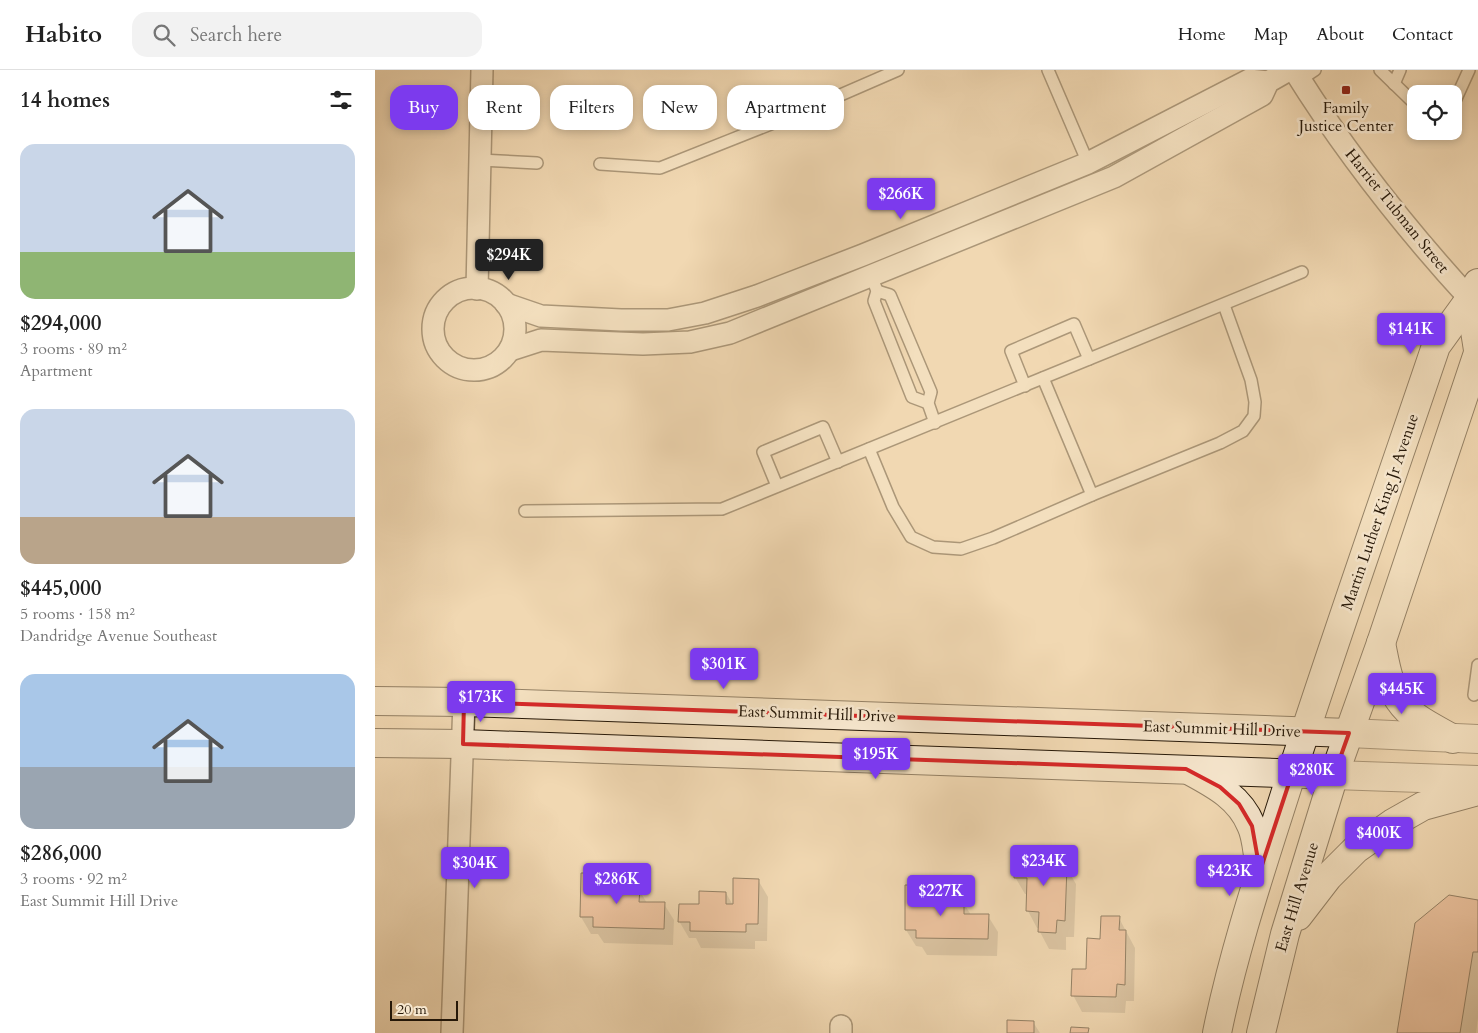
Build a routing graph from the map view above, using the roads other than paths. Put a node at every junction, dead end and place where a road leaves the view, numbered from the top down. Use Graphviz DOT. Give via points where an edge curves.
graph roads {
  1 [pos="482,70"];
  2 [pos="898,70"];
  3 [pos="1048,70"];
  4 [pos="1381,70"];
  5 [pos="1400,70"];
  6 [pos="1469,70"];
  7 [pos="1299,72"];
  8 [pos="1268,82"];
  9 [pos="1394,84"];
  10 [pos="1462,85"];
  11 [pos="1407,96"];
  12 [pos="480,160"];
  13 [pos="537,163"];
  14 [pos="1088,163"];
  15 [pos="600,164"];
  16 [pos="863,255"];
  17 [pos="1302,272"];
  18 [pos="874,283"];
  19 [pos="477,289"];
  20 [pos="1474,291"];
  21 [pos="506,304"];
  22 [pos="1224,304"];
  23 [pos="510,350"];
  24 [pos="1478,352"];
  25 [pos="1089,359"];
  26 [pos="1043,378"];
  27 [pos="1025,386"];
  28 [pos="928,403"];
  29 [pos="935,423"];
  30 [pos="869,450"];
  31 [pos="838,462"];
  32 [pos="777,486"];
  33 [pos="1092,494"];
  34 [pos="525,512"];
  35 [pos="1381,642"];
  36 [pos="1478,665"];
  37 [pos="1474,696"];
  38 [pos="375,701"];
  39 [pos="464,702"];
  40 [pos="1305,732"];
  41 [pos="1349,733"];
  42 [pos="1465,739"];
  43 [pos="375,743"];
  44 [pos="463,744"];
  45 [pos="1186,770"];
  46 [pos="1292,774"];
  47 [pos="1334,776"];
  48 [pos="1478,780"];
  49 [pos="1478,791"];
  50 [pos="1260,871"];
  51 [pos="1285,934"];
  52 [pos="452,1033"];
  53 [pos="1217,1033"];
  54 [pos="1261,1033"];
  1 -- 12 [label="street"];
  2 -- 15 [label="lane" via="660,168"];
  3 -- 14 [label="lane"];
  4 -- 9 [label="lane"];
  5 -- 9 [label="lane"];
  6 -- 10 [label="lane"];
  7 -- 8 [label="street"];
  7 -- 20 [label="street, Harriet Tubman Street" via="1364,173 1440,266"];
  8 -- 14 [label="street" via="1249,80"];
  8 -- 18 [label="street" via="1262,95 1114,177"];
  9 -- 11 [label="lane"];
  12 -- 13 [label="lane"];
  12 -- 19 [label="street"];
  14 -- 16 [label="street"];
  16 -- 18 [label="lane"];
  16 -- 21 [label="street" via="757,296 705,313 668,320 541,316"];
  17 -- 22 [label="lane"];
  18 -- 23 [label="street" via="730,333 690,342 643,344 541,340"];
  18 -- 28 [label="lane" via="890,295 931,392"];
  18 -- 28 [label="lane" via="874,301 912,397"];
  19 -- 21 [label="street" via="488,291"];
  19 -- 23 [label="street" via="461,290 441,305 433,330 441,354 450,363 475,371 489,368"];
  20 -- 24 [label="main road"];
  20 -- 40 [label="main road, Martin Luther King Jr Avenue" via="1436,346"];
  21 -- 23 [label="street" via="515,322"];
  22 -- 25 [label="lane"];
  22 -- 33 [label="lane" via="1251,380 1254,416 1243,431 1220,444"];
  24 -- 35 [label="main road"];
  25 -- 26 [label="lane"];
  25 -- 27 [label="lane" via="1074,324 1011,351"];
  26 -- 27 [label="lane"];
  26 -- 33 [label="lane"];
  27 -- 29 [label="lane"];
  28 -- 29 [label="lane"];
  29 -- 30 [label="lane"];
  30 -- 31 [label="lane"];
  30 -- 33 [label="lane" via="893,506 911,537 933,548 961,549"];
  31 -- 32 [label="lane"];
  31 -- 32 [label="lane" via="823,427 763,452"];
  32 -- 34 [label="lane" via="723,509"];
  35 -- 41 [label="main road"];
  35 -- 42 [label="main road" via="1390,680 1400,701 1417,718"];
  36 -- 37 [label="lane"];
  38 -- 39 [label="main road, East Summit Hill Drive"];
  39 -- 40 [label="main road, East Summit Hill Drive"];
  39 -- 44 [label="street"];
  40 -- 41 [label="main road, East Summit Hill Drive"];
  40 -- 46 [label="main road"];
  41 -- 42 [label="main road, East Summit Hill Drive"];
  41 -- 47 [label="main road, East Hill Avenue"];
  43 -- 44 [label="main road"];
  44 -- 45 [label="main road"];
  44 -- 52 [label="street"];
  45 -- 46 [label="main road"];
  45 -- 50 [label="main road" via="1220,788 1239,804 1252,826"];
  46 -- 47 [label="main road"];
  46 -- 50 [label="main road"];
  47 -- 48 [label="main road"];
  47 -- 51 [label="main road, East Hill Avenue"];
  49 -- 51 [label="main road" via="1423,806 1356,850 1328,877"];
  50 -- 53 [label="main road"];
  51 -- 54 [label="main road, East Hill Avenue"];
}
